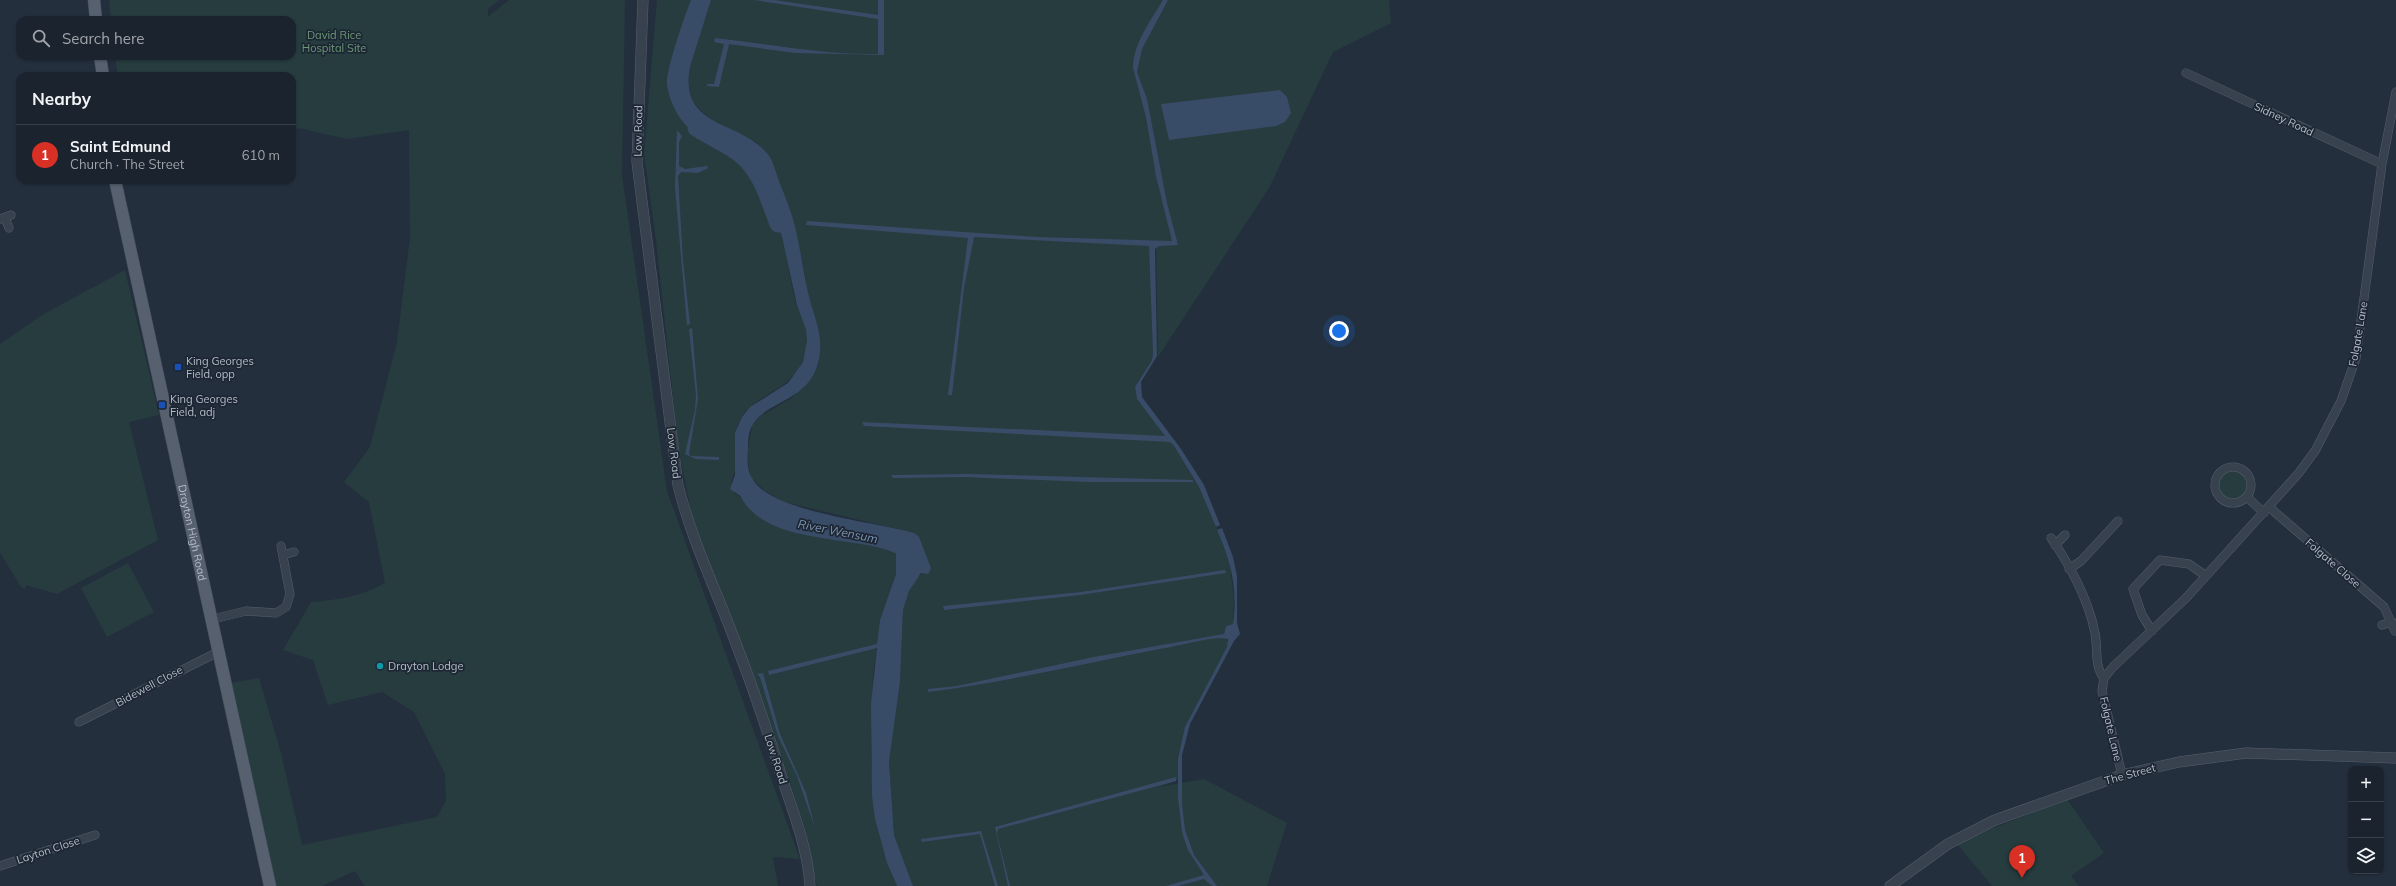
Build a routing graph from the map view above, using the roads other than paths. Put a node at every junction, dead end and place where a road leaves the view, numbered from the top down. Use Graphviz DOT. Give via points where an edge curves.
graph roads {
  1 [pos="94,0"];
  2 [pos="642,0"];
  3 [pos="96,16"];
  4 [pos="100,60"];
  5 [pos="102,72"];
  6 [pos="2186,73"];
  7 [pos="2396,92"];
  8 [pos="2382,164"];
  9 [pos="117,184"];
  10 [pos="5,218"];
  11 [pos="9,228"];
  12 [pos="2247,497"];
  13 [pos="2266,510"];
  14 [pos="2118,521"];
  15 [pos="2065,535"];
  16 [pos="280,546"];
  17 [pos="294,552"];
  18 [pos="283,555"];
  19 [pos="2069,568"];
  20 [pos="2206,576"];
  21 [pos="213,619"];
  22 [pos="2392,622"];
  23 [pos="2382,625"];
  24 [pos="2152,631"];
  25 [pos="2395,632"];
  26 [pos="220,651"];
  27 [pos="2104,678"];
  28 [pos="79,722"];
  29 [pos="2396,758"];
  30 [pos="2122,775"];
  31 [pos="95,835"];
  32 [pos="0,866"];
  33 [pos="270,886"];
  34 [pos="810,886"];
  35 [pos="1890,886"];
  1 -- 3 [label="main road"];
  2 -- 34 [label="street, Low Road" via="637,162 678,485 686,516 739,650 777,761 809,869"];
  4 -- 5 [label="main road"];
  6 -- 8 [label="street, Sidney Road"];
  7 -- 8 [label="street, Folgate Lane"];
  8 -- 13 [label="street, Folgate Lane" via="2364,302 2352,369 2340,401 2315,450 2298,474"];
  9 -- 21 [label="main road, Drayton High Road"];
  10 -- 11 [label="street"];
  12 -- 12 [label="street" via="2238,503 2228,503 2220,498 2214,483 2217,474 2232,466 2248,473 2251,489"];
  12 -- 13 [label="street, Folgate Close"];
  13 -- 20 [label="street, Folgate Lane"];
  13 -- 22 [label="street, Folgate Close" via="2384,607"];
  14 -- 19 [label="street" via="2081,561"];
  15 -- 19 [label="street" via="2053,542"];
  16 -- 18 [label="street"];
  17 -- 18 [label="street"];
  18 -- 21 [label="street" via="290,594 286,607 276,613 246,611"];
  19 -- 27 [label="street" via="2092,618 2099,669"];
  20 -- 24 [label="street, Folgate Lane"];
  20 -- 24 [label="street" via="2190,564 2160,560 2133,589 2142,615"];
  21 -- 26 [label="main road, Drayton High Road"];
  22 -- 23 [label="street"];
  22 -- 25 [label="street, Folgate Close"];
  24 -- 27 [label="street, Folgate Lane" via="2112,667"];
  26 -- 28 [label="street, Bidewell Close"];
  26 -- 33 [label="main road, Drayton High Road"];
  27 -- 30 [label="street, Folgate Lane" via="2102,691"];
  29 -- 30 [label="street, The Street" via="2246,753 2179,762"];
  30 -- 35 [label="street, The Street" via="1995,820 1948,844"];
  31 -- 32 [label="street, Layton Close"];
}
